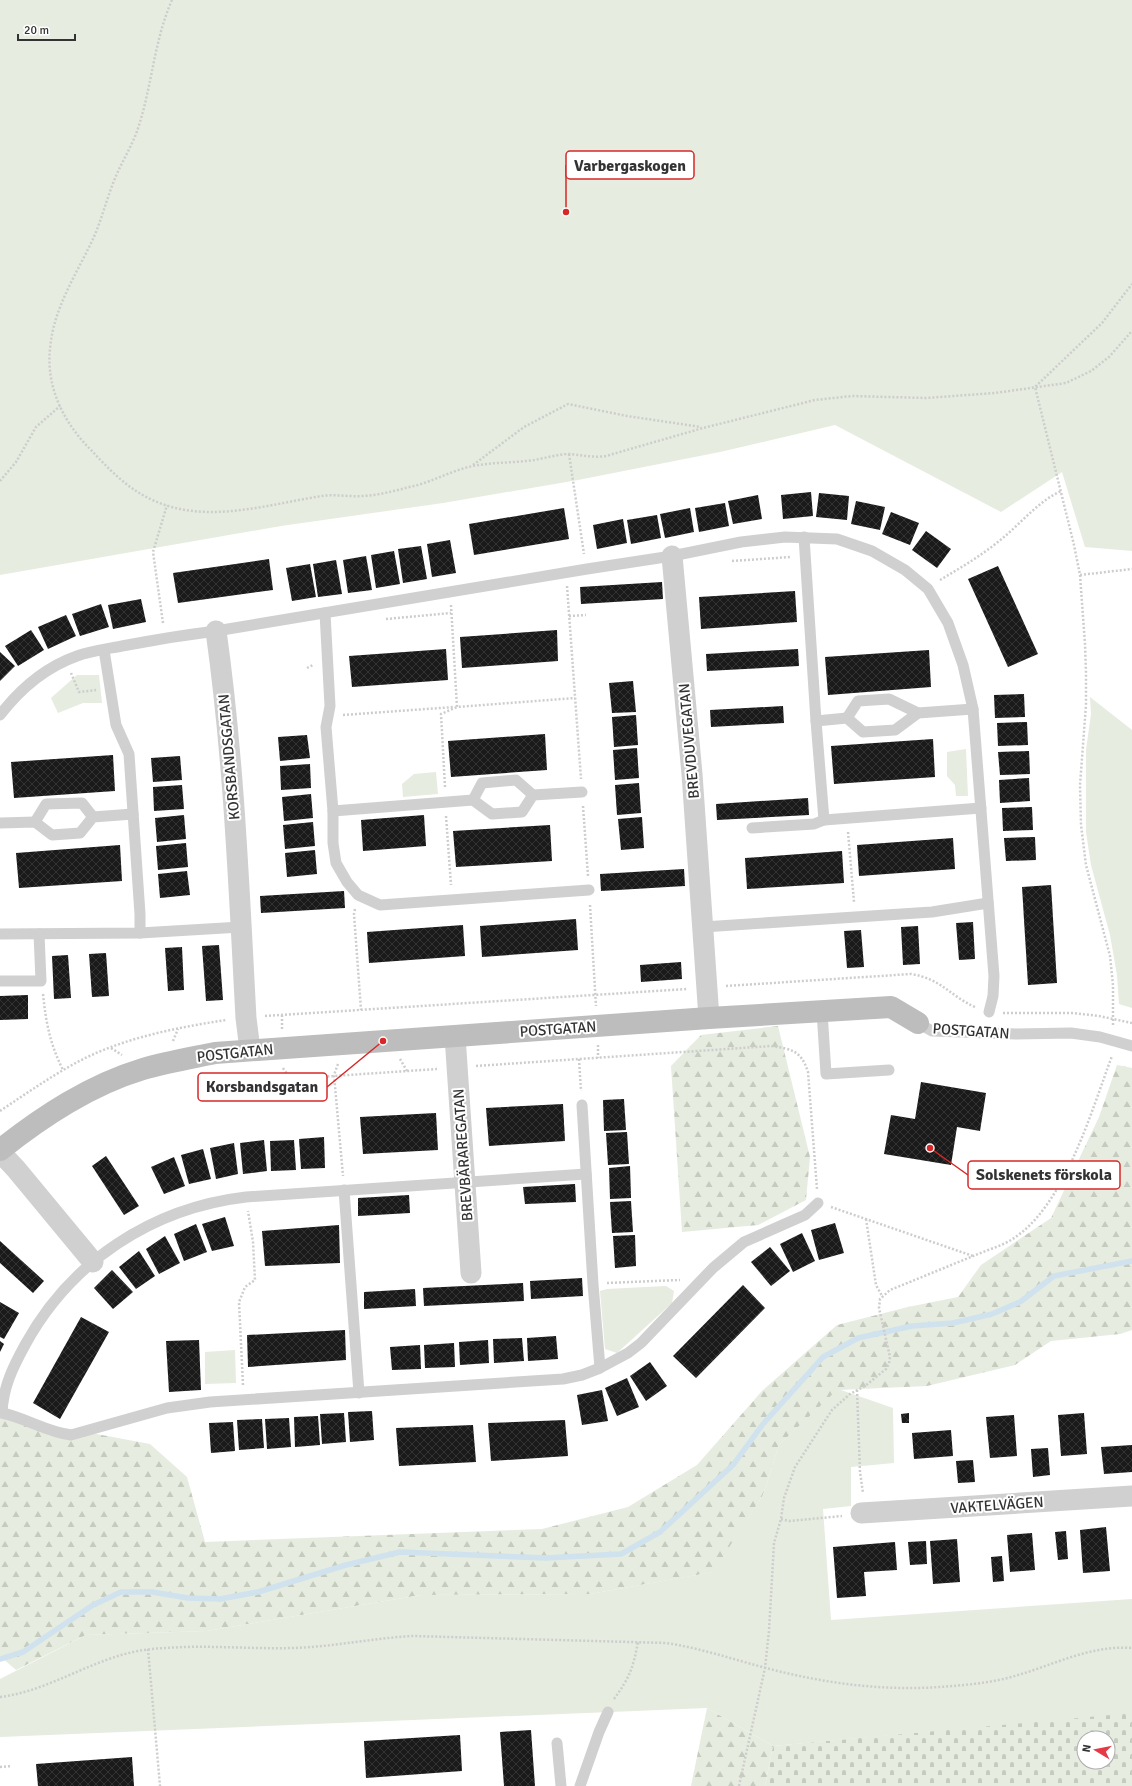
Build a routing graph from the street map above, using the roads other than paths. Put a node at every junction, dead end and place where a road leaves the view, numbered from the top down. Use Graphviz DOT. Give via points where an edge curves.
graph roads {
  1 [pos="804,537"];
  2 [pos="672,556"];
  3 [pos="325,613"];
  4 [pos="216,631"];
  5 [pos="104,650"];
  6 [pos="973,709"];
  7 [pos="918,713"];
  8 [pos="0,714"];
  9 [pos="847,718"];
  10 [pos="816,721"];
  11 [pos="582,792"];
  12 [pos="533,796"];
  13 [pos="473,800"];
  14 [pos="981,808"];
  15 [pos="333,811"];
  16 [pos="133,814"];
  17 [pos="94,817"];
  18 [pos="824,820"];
  19 [pos="35,822"];
  20 [pos="0,823"];
  21 [pos="752,828"];
  22 [pos="589,890"];
  23 [pos="988,903"];
  24 [pos="241,927"];
  25 [pos="703,927"];
  26 [pos="140,933"];
  27 [pos="0,934"];
  28 [pos="40,934"];
  29 [pos="0,981"];
  30 [pos="822,1012"];
  31 [pos="989,1012"];
  32 [pos="709,1018"];
  33 [pos="918,1023"];
  34 [pos="454,1036"];
  35 [pos="1132,1046"];
  36 [pos="250,1050"];
  37 [pos="888,1070"];
  38 [pos="582,1105"];
  39 [pos="0,1151"];
  40 [pos="586,1174"];
  41 [pos="464,1182"];
  42 [pos="344,1190"];
  43 [pos="818,1203"];
  44 [pos="93,1262"];
  45 [pos="471,1273"];
  46 [pos="600,1368"];
  47 [pos="359,1393"];
  48 [pos="1132,1496"];
  49 [pos="861,1513"];
  50 [pos="608,1712"];
  51 [pos="557,1743"];
  52 [pos="561,1786"];
  53 [pos="580,1786"];
  1 -- 2 [label="lane" via="741,542"];
  1 -- 6 [label="lane" via="837,539 872,551 905,570 928,589 948,623 964,665"];
  1 -- 10 [label="lane"];
  2 -- 3 [label="lane"];
  2 -- 25 [label="street, BREVDUVEGATAN"];
  3 -- 4 [label="lane"];
  3 -- 15 [label="lane" via="330,706 326,727"];
  4 -- 5 [label="lane"];
  4 -- 24 [label="street, KORSBANDSGATAN" via="230,763"];
  5 -- 8 [label="lane" via="77,656 51,669 29,684"];
  5 -- 16 [label="lane" via="116,725 129,754"];
  6 -- 7 [label="lane"];
  6 -- 14 [label="lane"];
  7 -- 9 [label="lane" via="895,730 863,732"];
  7 -- 9 [label="lane" via="889,699 858,701"];
  9 -- 10 [label="lane"];
  10 -- 18 [label="lane"];
  11 -- 12 [label="lane"];
  12 -- 13 [label="lane" via="522,812 492,814"];
  12 -- 13 [label="lane" via="516,780 482,783"];
  13 -- 15 [label="lane"];
  14 -- 18 [label="lane"];
  14 -- 23 [label="lane"];
  15 -- 22 [label="lane" via="336,863 358,895 380,904"];
  16 -- 17 [label="lane"];
  16 -- 26 [label="lane"];
  17 -- 19 [label="lane" via="80,833 52,835"];
  17 -- 19 [label="lane" via="82,803 46,804"];
  18 -- 21 [label="lane" via="814,824"];
  19 -- 20 [label="lane"];
  23 -- 25 [label="lane" via="932,912"];
  23 -- 31 [label="lane" via="994,976"];
  24 -- 26 [label="lane"];
  24 -- 36 [label="street, KORSBANDSGATAN"];
  25 -- 32 [label="street, BREVDUVEGATAN"];
  26 -- 28 [label="lane"];
  27 -- 28 [label="lane"];
  28 -- 29 [label="lane" via="41,981"];
  30 -- 32 [label="street, POSTGATAN"];
  30 -- 33 [label="street, POSTGATAN" via="891,1007"];
  30 -- 37 [label="lane" via="826,1074"];
  32 -- 34 [label="street, POSTGATAN"];
  33 -- 35 [label="lane, POSTGATAN" via="932,1031 1071,1033"];
  34 -- 36 [label="street, POSTGATAN"];
  34 -- 41 [label="street, BREVBÄRAREGATAN"];
  36 -- 39 [label="street, POSTGATAN" via="179,1060 112,1080 54,1111"];
  38 -- 40 [label="lane"];
  39 -- 44 [label="street"];
  40 -- 41 [label="lane"];
  40 -- 46 [label="lane"];
  41 -- 42 [label="lane"];
  41 -- 45 [label="street, BREVBÄRAREGATAN"];
  42 -- 44 [label="lane" via="226,1199 204,1205 157,1221 113,1245"];
  42 -- 47 [label="lane"];
  43 -- 46 [label="lane" via="805,1215 744,1242 713,1268 641,1343 624,1356"];
  44 -- 47 [label="lane" via="58,1297 30,1336 10,1377 3,1397 2,1413 19,1417 60,1434 71,1434 167,1408 210,1402"];
  46 -- 47 [label="lane" via="563,1379"];
  48 -- 49 [label="street, VAKTELVÄGEN"];
  50 -- 53 [label="lane"];
  51 -- 52 [label="lane"];
}
